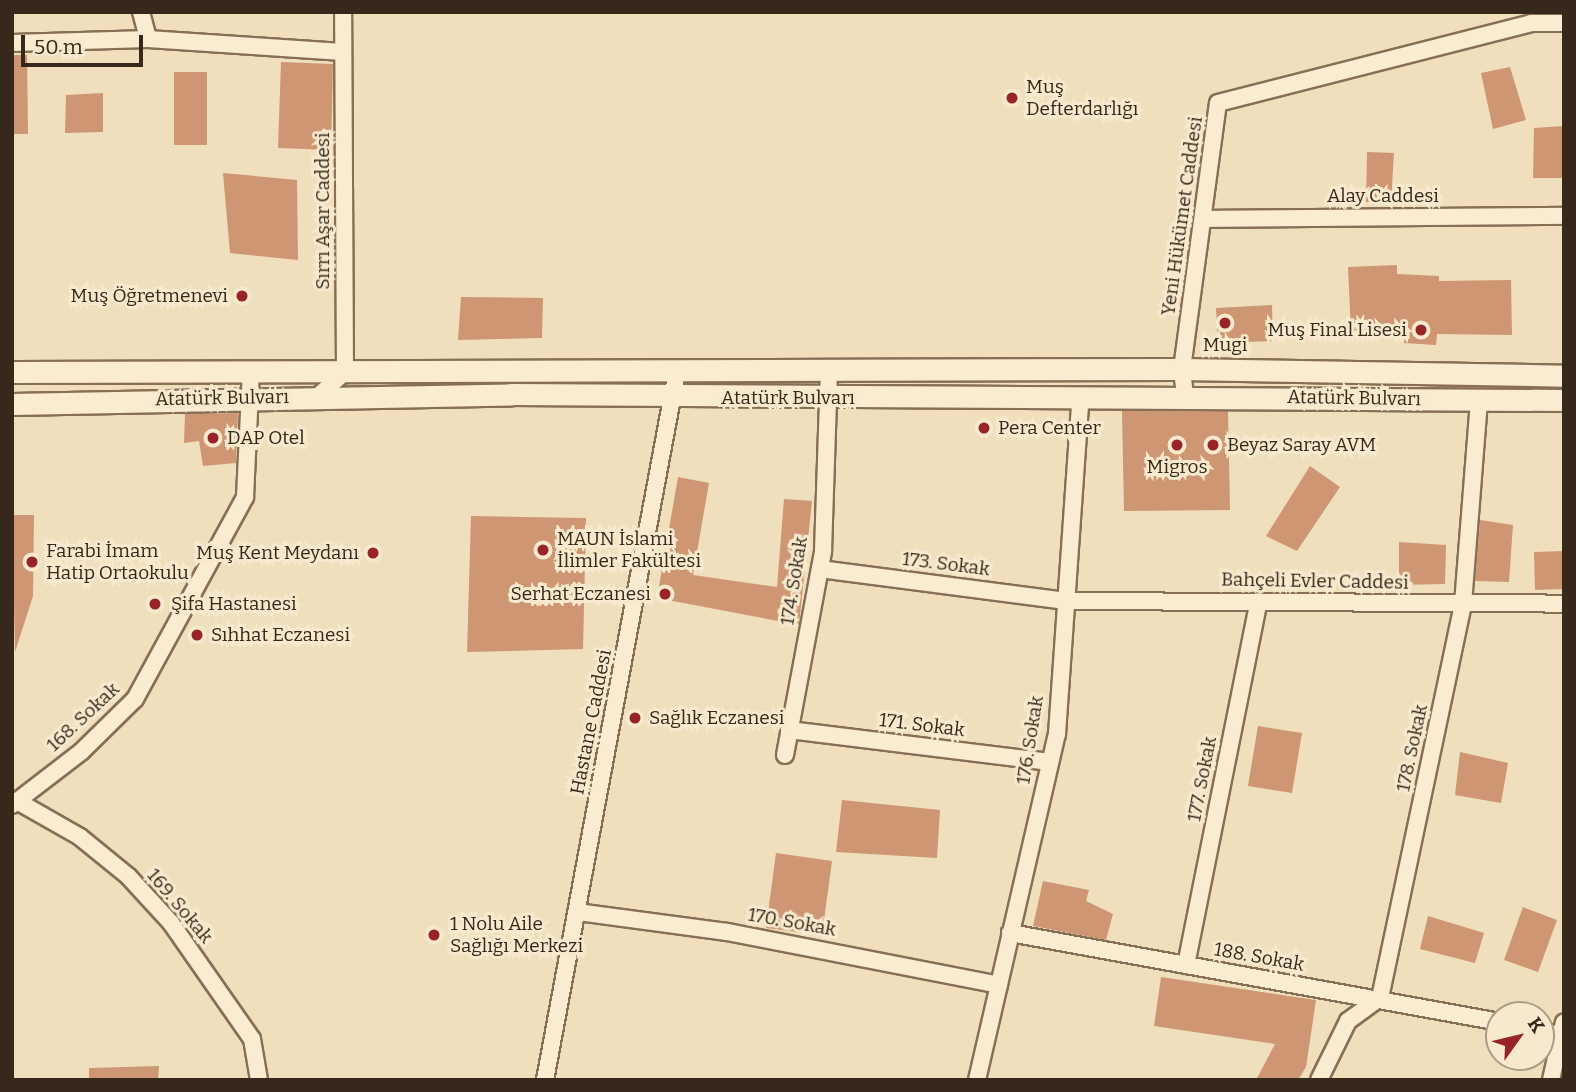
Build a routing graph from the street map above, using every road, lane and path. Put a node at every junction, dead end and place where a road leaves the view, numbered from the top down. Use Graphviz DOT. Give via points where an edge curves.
graph roads {
  1 [pos="141,12"];
  2 [pos="343,12"];
  3 [pos="1564,23"];
  4 [pos="148,39"];
  5 [pos="12,43"];
  6 [pos="343,52"];
  7 [pos="1564,216"];
  8 [pos="1203,219"];
  9 [pos="1182,369"];
  10 [pos="829,370"];
  11 [pos="251,371"];
  12 [pos="677,371"];
  13 [pos="12,372"];
  14 [pos="345,372"];
  15 [pos="1564,376"];
  16 [pos="1185,395"];
  17 [pos="251,397"];
  18 [pos="317,397"];
  19 [pos="673,398"];
  20 [pos="826,399"];
  21 [pos="1479,400"];
  22 [pos="1564,400"];
  23 [pos="1080,401"];
  24 [pos="12,404"];
  25 [pos="820,569"];
  26 [pos="1066,601"];
  27 [pos="1259,601"];
  28 [pos="1464,604"];
  29 [pos="1564,604"];
  30 [pos="789,730"];
  31 [pos="785,755"];
  32 [pos="1050,762"];
  33 [pos="15,803"];
  34 [pos="577,912"];
  35 [pos="1010,933"];
  36 [pos="1186,965"];
  37 [pos="999,985"];
  38 [pos="1380,998"];
  39 [pos="1485,1019"];
  40 [pos="1563,1031"];
  41 [pos="259,1080"];
  42 [pos="545,1080"];
  43 [pos="976,1080"];
  44 [pos="1319,1080"];
  45 [pos="1551,1080"];
  1 -- 4 [label="street"];
  2 -- 6 [label="street, Sırrı Aşar Caddesi"];
  3 -- 8 [label="street, Yeni Hükümet Caddesi" via="1531,23 1219,103"];
  4 -- 5 [label="street"];
  4 -- 6 [label="street"];
  6 -- 14 [label="street, Sırrı Aşar Caddesi"];
  7 -- 8 [label="street, Alay Caddesi"];
  8 -- 9 [label="street, Yeni Hükümet Caddesi"];
  9 -- 10 [label="main road, Atatürk Bulvarı"];
  9 -- 15 [label="main road, Atatürk Bulvarı"];
  9 -- 16 [label="street, Yeni Hükümet Caddesi"];
  10 -- 12 [label="main road, Atatürk Bulvarı"];
  10 -- 20 [label="street, 174. Sokak"];
  11 -- 13 [label="main road, Atatürk Bulvarı"];
  11 -- 14 [label="main road, Atatürk Bulvarı"];
  11 -- 17 [label="street, 168. Sokak"];
  12 -- 14 [label="main road, Atatürk Bulvarı"];
  12 -- 19 [label="street, Hastane Caddesi"];
  14 -- 18 [label="street"];
  16 -- 21 [label="main road, Atatürk Bulvarı"];
  16 -- 23 [label="main road, Atatürk Bulvarı"];
  17 -- 18 [label="main road, Atatürk Bulvarı"];
  17 -- 24 [label="main road, Atatürk Bulvarı"];
  17 -- 33 [label="street, 168. Sokak" via="245,497 135,699 82,751"];
  18 -- 19 [label="main road, Atatürk Bulvarı"];
  19 -- 20 [label="main road, Atatürk Bulvarı"];
  19 -- 34 [label="street, Hastane Caddesi"];
  20 -- 23 [label="main road, Atatürk Bulvarı" via="1008,395"];
  20 -- 25 [label="street, 174. Sokak"];
  21 -- 22 [label="main road, Atatürk Bulvarı"];
  21 -- 28 [label="street, 178. Sokak"];
  23 -- 26 [label="street, 176. Sokak"];
  25 -- 26 [label="street, 173. Sokak"];
  25 -- 30 [label="street, 174. Sokak"];
  26 -- 27 [label="street, Bahçeli Evler Caddesi"];
  26 -- 32 [label="street, 176. Sokak"];
  27 -- 28 [label="street, Bahçeli Evler Caddesi"];
  27 -- 36 [label="street, 177. Sokak"];
  28 -- 29 [label="street, Bahçeli Evler Caddesi"];
  28 -- 38 [label="street, 178. Sokak"];
  30 -- 31 [label="street, 174. Sokak"];
  30 -- 32 [label="street, 171. Sokak"];
  32 -- 35 [label="street, 176. Sokak"];
  33 -- 41 [label="street, 169. Sokak" via="80,836 128,877 171,923 252,1039"];
  34 -- 37 [label="street, 170. Sokak" via="727,932"];
  34 -- 42 [label="street, Hastane Caddesi"];
  35 -- 36 [label="street, 188. Sokak"];
  35 -- 37 [label="street, 176. Sokak"];
  36 -- 38 [label="street, 188. Sokak"];
  37 -- 43 [label="street, 176. Sokak"];
  38 -- 39 [label="street, 188. Sokak"];
  38 -- 44 [label="street" via="1348,1021"];
  40 -- 45 [label="street"];
}
